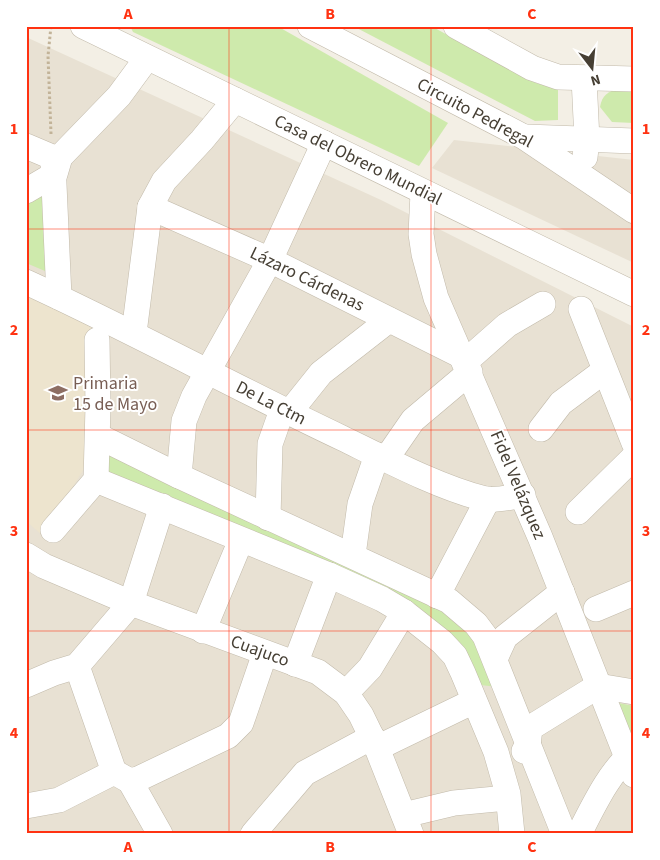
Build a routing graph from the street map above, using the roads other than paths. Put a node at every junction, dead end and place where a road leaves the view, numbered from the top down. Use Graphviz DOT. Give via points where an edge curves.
graph roads {
  1 [pos="83,26"];
  2 [pos="310,26"];
  3 [pos="456,26"];
  4 [pos="147,58"];
  5 [pos="584,78"];
  6 [pos="634,79"];
  7 [pos="235,100"];
  8 [pos="524,137"];
  9 [pos="587,140"];
  10 [pos="634,141"];
  11 [pos="324,143"];
  12 [pos="26,146"];
  13 [pos="55,163"];
  14 [pos="582,174"];
  15 [pos="26,192"];
  16 [pos="423,193"];
  17 [pos="150,206"];
  18 [pos="634,211"];
  19 [pos="270,260"];
  20 [pos="26,282"];
  21 [pos="634,294"];
  22 [pos="59,297"];
  23 [pos="543,304"];
  24 [pos="581,308"];
  25 [pos="389,320"];
  26 [pos="134,333"];
  27 [pos="97,340"];
  28 [pos="466,363"];
  29 [pos="208,370"];
  30 [pos="604,371"];
  31 [pos="286,412"];
  32 [pos="541,429"];
  33 [pos="98,436"];
  34 [pos="633,445"];
  35 [pos="382,457"];
  36 [pos="179,476"];
  37 [pos="96,480"];
  38 [pos="523,495"];
  39 [pos="488,499"];
  40 [pos="162,506"];
  41 [pos="578,512"];
  42 [pos="268,518"];
  43 [pos="53,530"];
  44 [pos="241,540"];
  45 [pos="353,555"];
  46 [pos="27,557"];
  47 [pos="329,575"];
  48 [pos="562,592"];
  49 [pos="634,593"];
  50 [pos="437,596"];
  51 [pos="131,603"];
  52 [pos="596,610"];
  53 [pos="404,612"];
  54 [pos="203,631"];
  55 [pos="265,653"];
  56 [pos="495,659"];
  57 [pos="295,664"];
  58 [pos="77,666"];
  59 [pos="26,685"];
  60 [pos="598,686"];
  61 [pos="632,691"];
  62 [pos="346,692"];
  63 [pos="474,701"];
  64 [pos="374,742"];
  65 [pos="528,745"];
  66 [pos="631,761"];
  67 [pos="122,776"];
  68 [pos="505,787"];
  69 [pos="26,806"];
  70 [pos="408,829"];
  71 [pos="160,834"];
  72 [pos="253,834"];
  73 [pos="512,834"];
  74 [pos="564,834"];
  75 [pos="579,834"];
  1 -- 4 [label="street, Casa del Obrero Mundial"];
  2 -- 8 [label="street, Circuito Pedregal"];
  3 -- 5 [label="street" via="532,68 558,77"];
  4 -- 7 [label="street, Casa del Obrero Mundial"];
  4 -- 13 [label="street" via="119,96"];
  5 -- 6 [label="street"];
  5 -- 9 [label="street"];
  7 -- 11 [label="street, Casa del Obrero Mundial"];
  7 -- 17 [label="street" via="164,181"];
  8 -- 9 [label="street"];
  8 -- 14 [label="street, Circuito Pedregal"];
  9 -- 10 [label="street"];
  9 -- 14 [label="street"];
  11 -- 16 [label="street, Casa del Obrero Mundial"];
  11 -- 19 [label="street"];
  12 -- 13 [label="street"];
  13 -- 15 [label="street"];
  13 -- 22 [label="street"];
  14 -- 18 [label="street, Circuito Pedregal"];
  16 -- 21 [label="street, Casa del Obrero Mundial"];
  16 -- 28 [label="street, Fidel Velázquez" via="422,234 428,274"];
  17 -- 19 [label="street, Lázaro Cárdenas"];
  17 -- 26 [label="street"];
  19 -- 25 [label="street, Lázaro Cárdenas"];
  19 -- 29 [label="street"];
  20 -- 22 [label="street, De La Ctm"];
  22 -- 26 [label="street, De La Ctm"];
  23 -- 28 [label="street" via="507,325"];
  24 -- 30 [label="street"];
  25 -- 28 [label="street, Lázaro Cárdenas"];
  25 -- 31 [label="street" via="321,373"];
  26 -- 29 [label="street, De La Ctm"];
  27 -- 33 [label="street"];
  28 -- 35 [label="street"];
  28 -- 38 [label="street, Fidel Velázquez" via="505,460"];
  29 -- 31 [label="street, De La Ctm"];
  29 -- 36 [label="street" via="184,421"];
  30 -- 32 [label="street" via="561,403"];
  30 -- 34 [label="street"];
  31 -- 35 [label="street, De La Ctm"];
  31 -- 42 [label="street" via="270,444"];
  33 -- 36 [label="street"];
  33 -- 37 [label="street"];
  34 -- 41 [label="street"];
  35 -- 39 [label="street, De La Ctm" via="463,492"];
  35 -- 45 [label="street" via="360,504"];
  36 -- 42 [label="street"];
  37 -- 40 [label="street"];
  37 -- 43 [label="street"];
  38 -- 39 [label="street, De La Ctm"];
  38 -- 48 [label="street, Fidel Velázquez"];
  39 -- 50 [label="street"];
  40 -- 44 [label="street"];
  40 -- 51 [label="street"];
  42 -- 45 [label="street"];
  44 -- 47 [label="street"];
  44 -- 54 [label="street"];
  45 -- 50 [label="street"];
  46 -- 51 [label="street, Cuajuco"];
  47 -- 53 [label="street"];
  47 -- 57 [label="street"];
  48 -- 56 [label="street" via="505,638"];
  48 -- 60 [label="street, Fidel Velázquez"];
  49 -- 52 [label="street"];
  50 -- 56 [label="street" via="449,601 476,624"];
  51 -- 54 [label="street, Cuajuco"];
  51 -- 58 [label="street"];
  53 -- 62 [label="street" via="370,668"];
  53 -- 63 [label="street" via="455,656"];
  54 -- 55 [label="street, Cuajuco"];
  55 -- 57 [label="street, Cuajuco"];
  55 -- 67 [label="street" via="241,723 228,736 138,779"];
  56 -- 65 [label="street"];
  57 -- 62 [label="street, Cuajuco" via="318,672"];
  58 -- 59 [label="street"];
  58 -- 67 [label="street"];
  60 -- 61 [label="street"];
  60 -- 65 [label="street" via="530,728"];
  60 -- 66 [label="street, Fidel Velázquez"];
  62 -- 64 [label="street, Cuajuco"];
  63 -- 64 [label="street"];
  63 -- 68 [label="street" via="496,752"];
  64 -- 70 [label="street, Cuajuco"];
  64 -- 72 [label="street" via="305,773"];
  65 -- 68 [label="street"];
  65 -- 74 [label="street"];
  66 -- 75 [label="street" via="604,787"];
  67 -- 69 [label="street" via="43,805"];
  67 -- 71 [label="street"];
  68 -- 70 [label="street" via="454,803"];
  68 -- 73 [label="street"];
}
